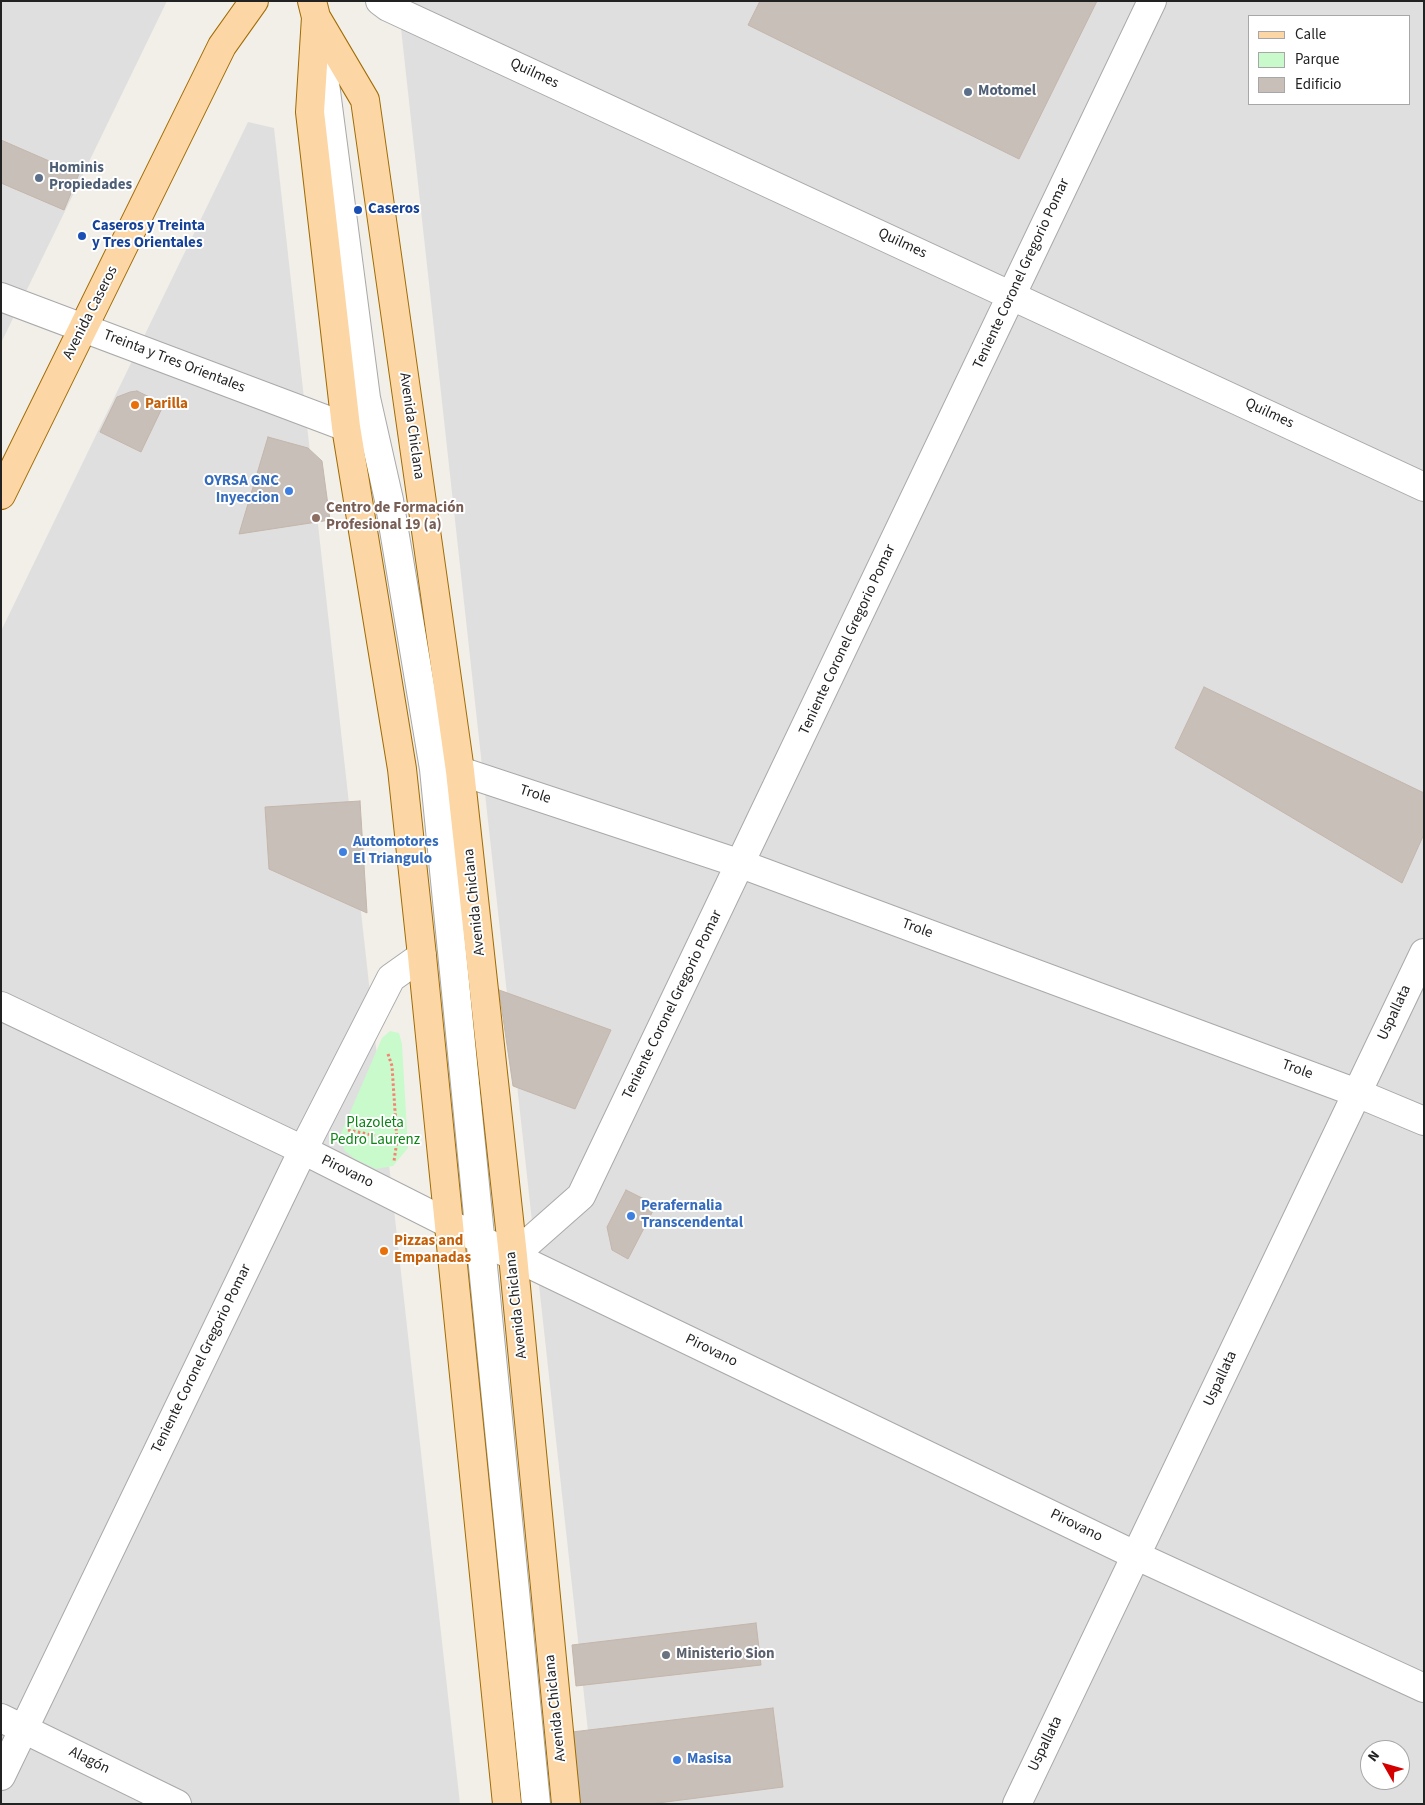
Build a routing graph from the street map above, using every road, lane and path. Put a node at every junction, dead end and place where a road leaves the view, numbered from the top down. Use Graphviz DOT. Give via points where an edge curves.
graph roads {
  1 [pos="254,1"];
  2 [pos="380,1"];
  3 [pos="1152,1"];
  4 [pos="314,9"];
  5 [pos="1012,295"];
  6 [pos="1,297"];
  7 [pos="83,328"];
  8 [pos="346,427"];
  9 [pos="1424,486"];
  10 [pos="1,495"];
  11 [pos="402,769"];
  12 [pos="447,770"];
  13 [pos="741,864"];
  14 [pos="1424,953"];
  15 [pos="422,956"];
  16 [pos="1,1006"];
  17 [pos="375,1011"];
  18 [pos="1357,1093"];
  19 [pos="320,1117"];
  20 [pos="1424,1120"];
  21 [pos="397,1141"];
  22 [pos="441,1146"];
  23 [pos="303,1150"];
  24 [pos="393,1194"];
  25 [pos="448,1222"];
  26 [pos="479,1239"];
  27 [pos="513,1256"];
  28 [pos="1137,1556"];
  29 [pos="1424,1688"];
  30 [pos="12,1723"];
  31 [pos="1,1776"];
  32 [pos="177,1804"];
  33 [pos="507,1804"];
  34 [pos="536,1804"];
  35 [pos="566,1804"];
  36 [pos="1017,1804"];
  1 -- 7 [label="main road, Avenida Caseros" via="222,46"];
  2 -- 5 [label="street, Quilmes"];
  3 -- 5 [label="street, Teniente Coronel Gregorio Pomar"];
  4 -- 8 [label="main road" via="310,112"];
  4 -- 12 [label="street" via="366,398"];
  4 -- 12 [label="main road, Avenida Chiclana" via="365,100"];
  5 -- 9 [label="street, Quilmes"];
  5 -- 13 [label="street, Teniente Coronel Gregorio Pomar"];
  6 -- 7 [label="street, Treinta y Tres Orientales"];
  7 -- 8 [label="street, Treinta y Tres Orientales"];
  7 -- 10 [label="main road, Avenida Caseros"];
  8 -- 11 [label="main road"];
  11 -- 12 [label="street, Trole"];
  11 -- 15 [label="main road"];
  12 -- 13 [label="street, Trole"];
  12 -- 26 [label="street"];
  12 -- 27 [label="main road, Avenida Chiclana"];
  13 -- 18 [label="street, Trole"];
  13 -- 27 [label="street, Teniente Coronel Gregorio Pomar" via="581,1196"];
  14 -- 18 [label="street, Uspallata"];
  15 -- 17 [label="street, Teniente Coronel Gregorio Pomar" via="391,978"];
  15 -- 22 [label="main road"];
  16 -- 23 [label="street, Pirovano"];
  17 -- 19 [label="street, Teniente Coronel Gregorio Pomar"];
  17 -- 21 [label="path" via="392,1066"];
  18 -- 20 [label="street, Trole"];
  18 -- 28 [label="street, Uspallata"];
  19 -- 21 [label="path" via="342,1129"];
  19 -- 23 [label="street, Teniente Coronel Gregorio Pomar"];
  21 -- 22 [label="path"];
  21 -- 24 [label="path"];
  22 -- 25 [label="main road"];
  23 -- 24 [label="street, Pirovano"];
  23 -- 30 [label="street, Teniente Coronel Gregorio Pomar"];
  24 -- 25 [label="street, Pirovano"];
  25 -- 26 [label="street, Pirovano"];
  25 -- 33 [label="main road"];
  26 -- 27 [label="street, Pirovano"];
  26 -- 34 [label="street"];
  27 -- 28 [label="street, Pirovano"];
  27 -- 35 [label="main road, Avenida Chiclana"];
  28 -- 29 [label="street, Pirovano"];
  28 -- 36 [label="street, Uspallata"];
  30 -- 31 [label="street, Teniente Coronel Gregorio Pomar"];
  30 -- 32 [label="street, Alagón"];
}
